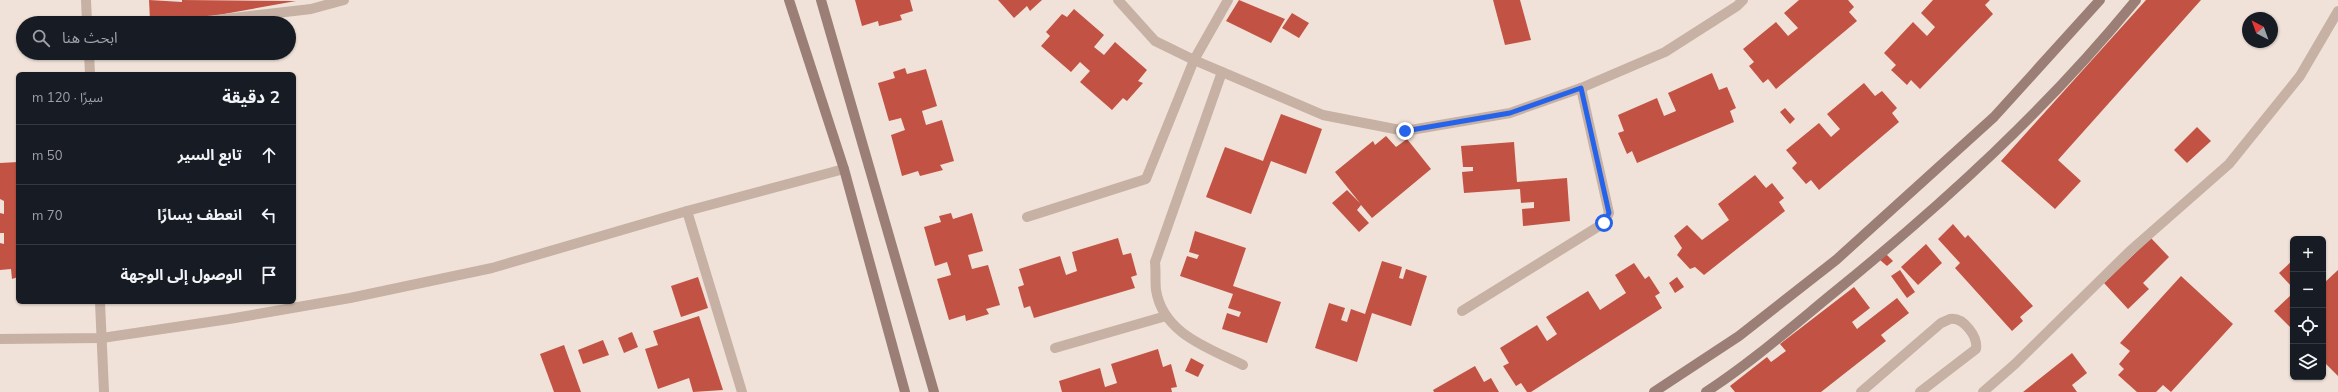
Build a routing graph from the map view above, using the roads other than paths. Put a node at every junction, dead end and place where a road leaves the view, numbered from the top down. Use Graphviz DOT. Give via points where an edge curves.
graph roads {
  1 [pos="86,0"];
  2 [pos="344,0"];
  3 [pos="790,0"];
  4 [pos="821,0"];
  5 [pos="1118,0"];
  6 [pos="1228,0"];
  7 [pos="1743,0"];
  8 [pos="2100,0"];
  9 [pos="2136,0"];
  10 [pos="2338,11"];
  11 [pos="87,16"];
  12 [pos="250,16"];
  13 [pos="89,60"];
  14 [pos="1194,60"];
  15 [pos="90,72"];
  16 [pos="1222,72"];
  17 [pos="1581,88"];
  18 [pos="844,170"];
  19 [pos="687,211"];
  20 [pos="1027,217"];
  21 [pos="100,304"];
  22 [pos="1462,311"];
  23 [pos="1166,316"];
  24 [pos="102,338"];
  25 [pos="0,339"];
  26 [pos="1055,348"];
  27 [pos="1243,365"];
  28 [pos="1712,390"];
  29 [pos="104,392"];
  30 [pos="742,392"];
  31 [pos="905,392"];
  32 [pos="934,392"];
  33 [pos="1654,392"];
  34 [pos="1861,392"];
  35 [pos="1920,392"];
  36 [pos="1983,392"];
  1 -- 11 [label="street"];
  2 -- 12 [label="street" via="311,9"];
  3 -- 18 [label="main road"];
  4 -- 32 [label="main road"];
  5 -- 14 [label="street" via="1155,40"];
  6 -- 14 [label="street"];
  7 -- 17 [label="street" via="1665,52"];
  8 -- 33 [label="main road" via="1994,117 1836,260 1739,336"];
  9 -- 28 [label="main road" via="2103,40 2006,142 1893,245"];
  10 -- 36 [label="street" via="2300,76 2229,164 2130,251"];
  13 -- 15 [label="street"];
  14 -- 16 [label="street"];
  14 -- 20 [label="street" via="1146,179"];
  16 -- 17 [label="street" via="1323,115 1405,131 1510,113"];
  16 -- 23 [label="street" via="1155,262 1156,291"];
  17 -- 22 [label="street" via="1609,213 1604,223"];
  18 -- 19 [label="street"];
  18 -- 31 [label="main road"];
  19 -- 24 [label="street" via="492,268 342,299"];
  19 -- 30 [label="street"];
  21 -- 24 [label="street"];
  23 -- 26 [label="street"];
  23 -- 27 [label="street" via="1186,337"];
  24 -- 25 [label="street"];
  24 -- 29 [label="street"];
  34 -- 35 [label="street" via="1941,323 1950,319 1965,324 1975,339 1976,349"];
}
